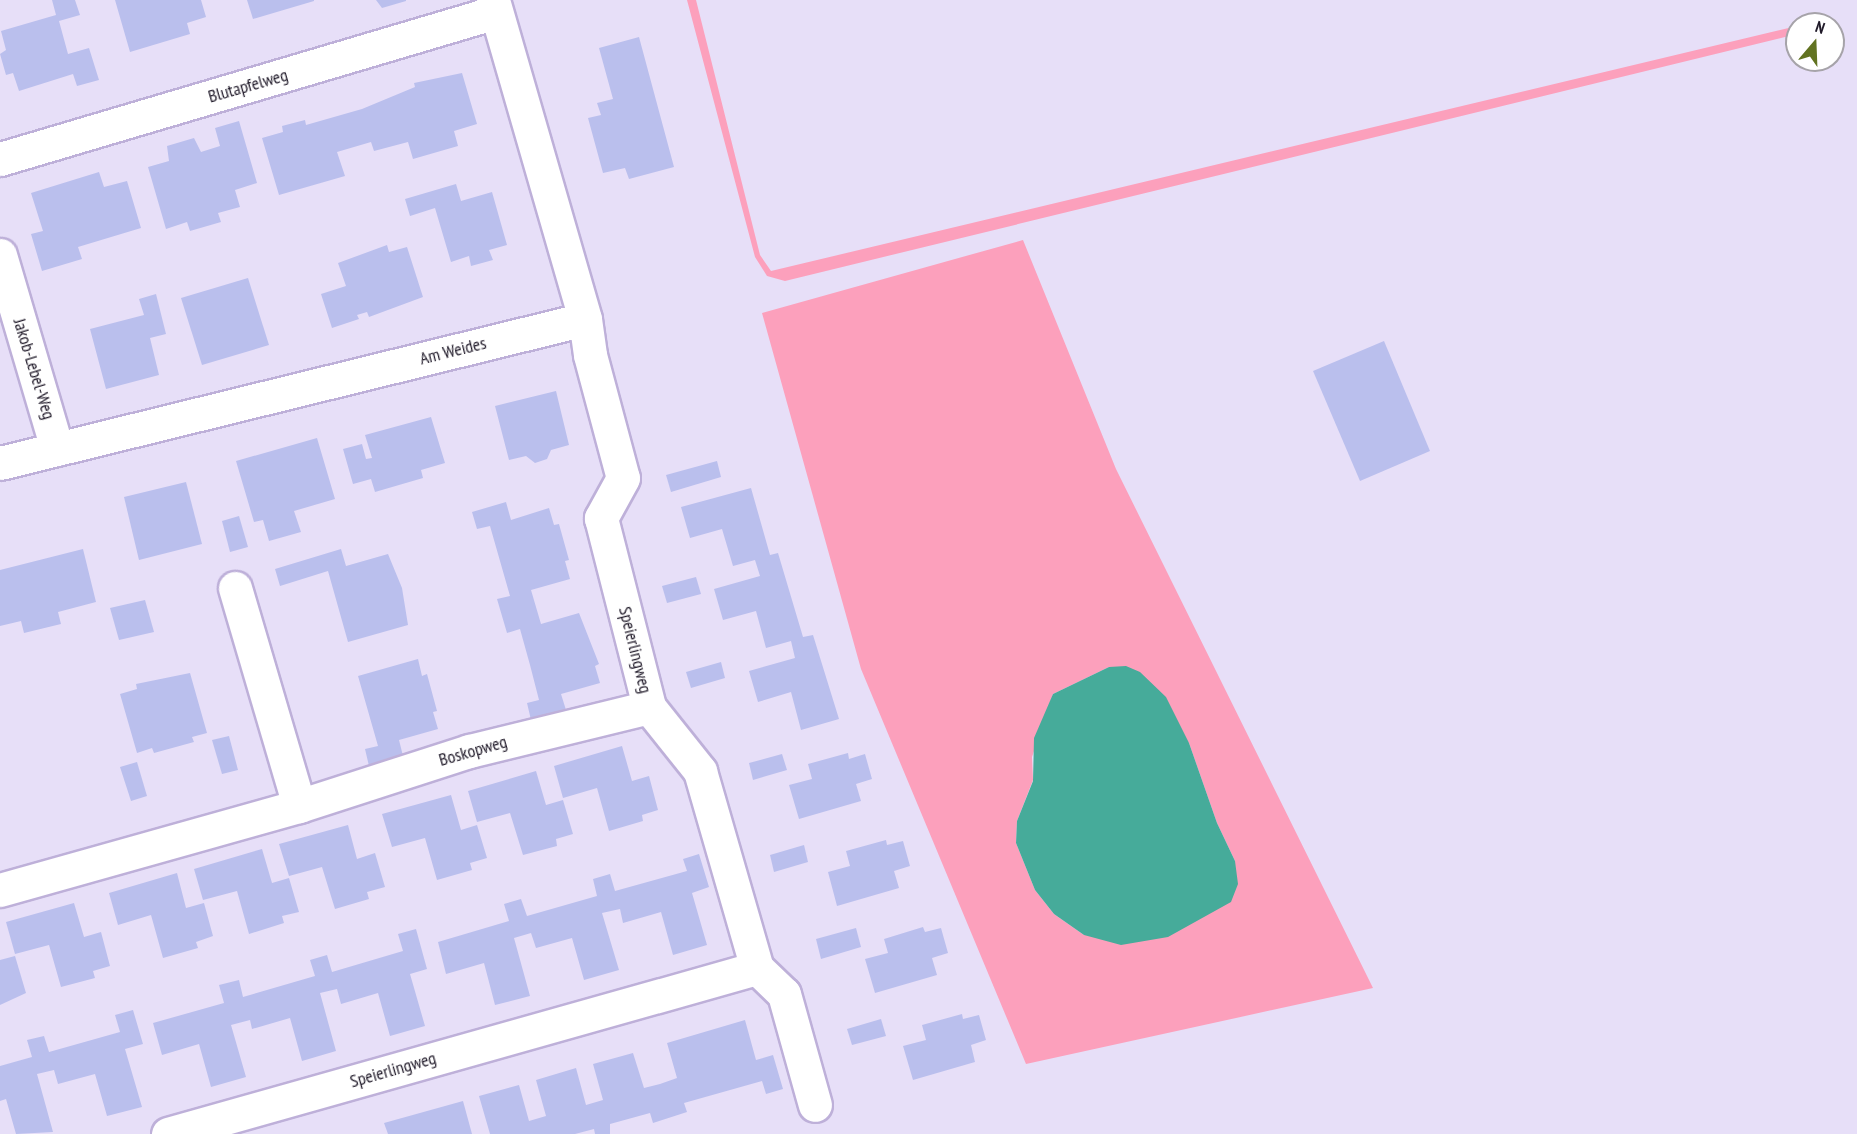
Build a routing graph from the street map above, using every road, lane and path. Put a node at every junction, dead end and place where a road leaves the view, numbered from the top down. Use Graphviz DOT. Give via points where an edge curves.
graph roads {
  1 [pos="495,6"];
  2 [pos="0,159"];
  3 [pos="0,255"];
  4 [pos="585,319"];
  5 [pos="57,449"];
  6 [pos="0,463"];
  7 [pos="236,588"];
  8 [pos="650,707"];
  9 [pos="298,806"];
  10 [pos="0,890"];
  11 [pos="757,968"];
  12 [pos="815,1105"];
  13 [pos="168,1134"];
  1 -- 2 [label="street, Blutapfelweg"];
  1 -- 4 [label="street"];
  3 -- 5 [label="street, Jakob-Lebel-Weg"];
  4 -- 5 [label="street, Am Weides"];
  4 -- 8 [label="street, Speierlingweg" via="590,355 623,478 601,518"];
  5 -- 6 [label="street, Am Weides"];
  7 -- 9 [label="street"];
  8 -- 9 [label="street, Boskopweg" via="469,751"];
  8 -- 11 [label="street, Speierlingweg" via="700,771"];
  9 -- 10 [label="street, Boskopweg"];
  11 -- 12 [label="street, Speierlingweg" via="784,994"];
  11 -- 13 [label="street, Speierlingweg"];
}
